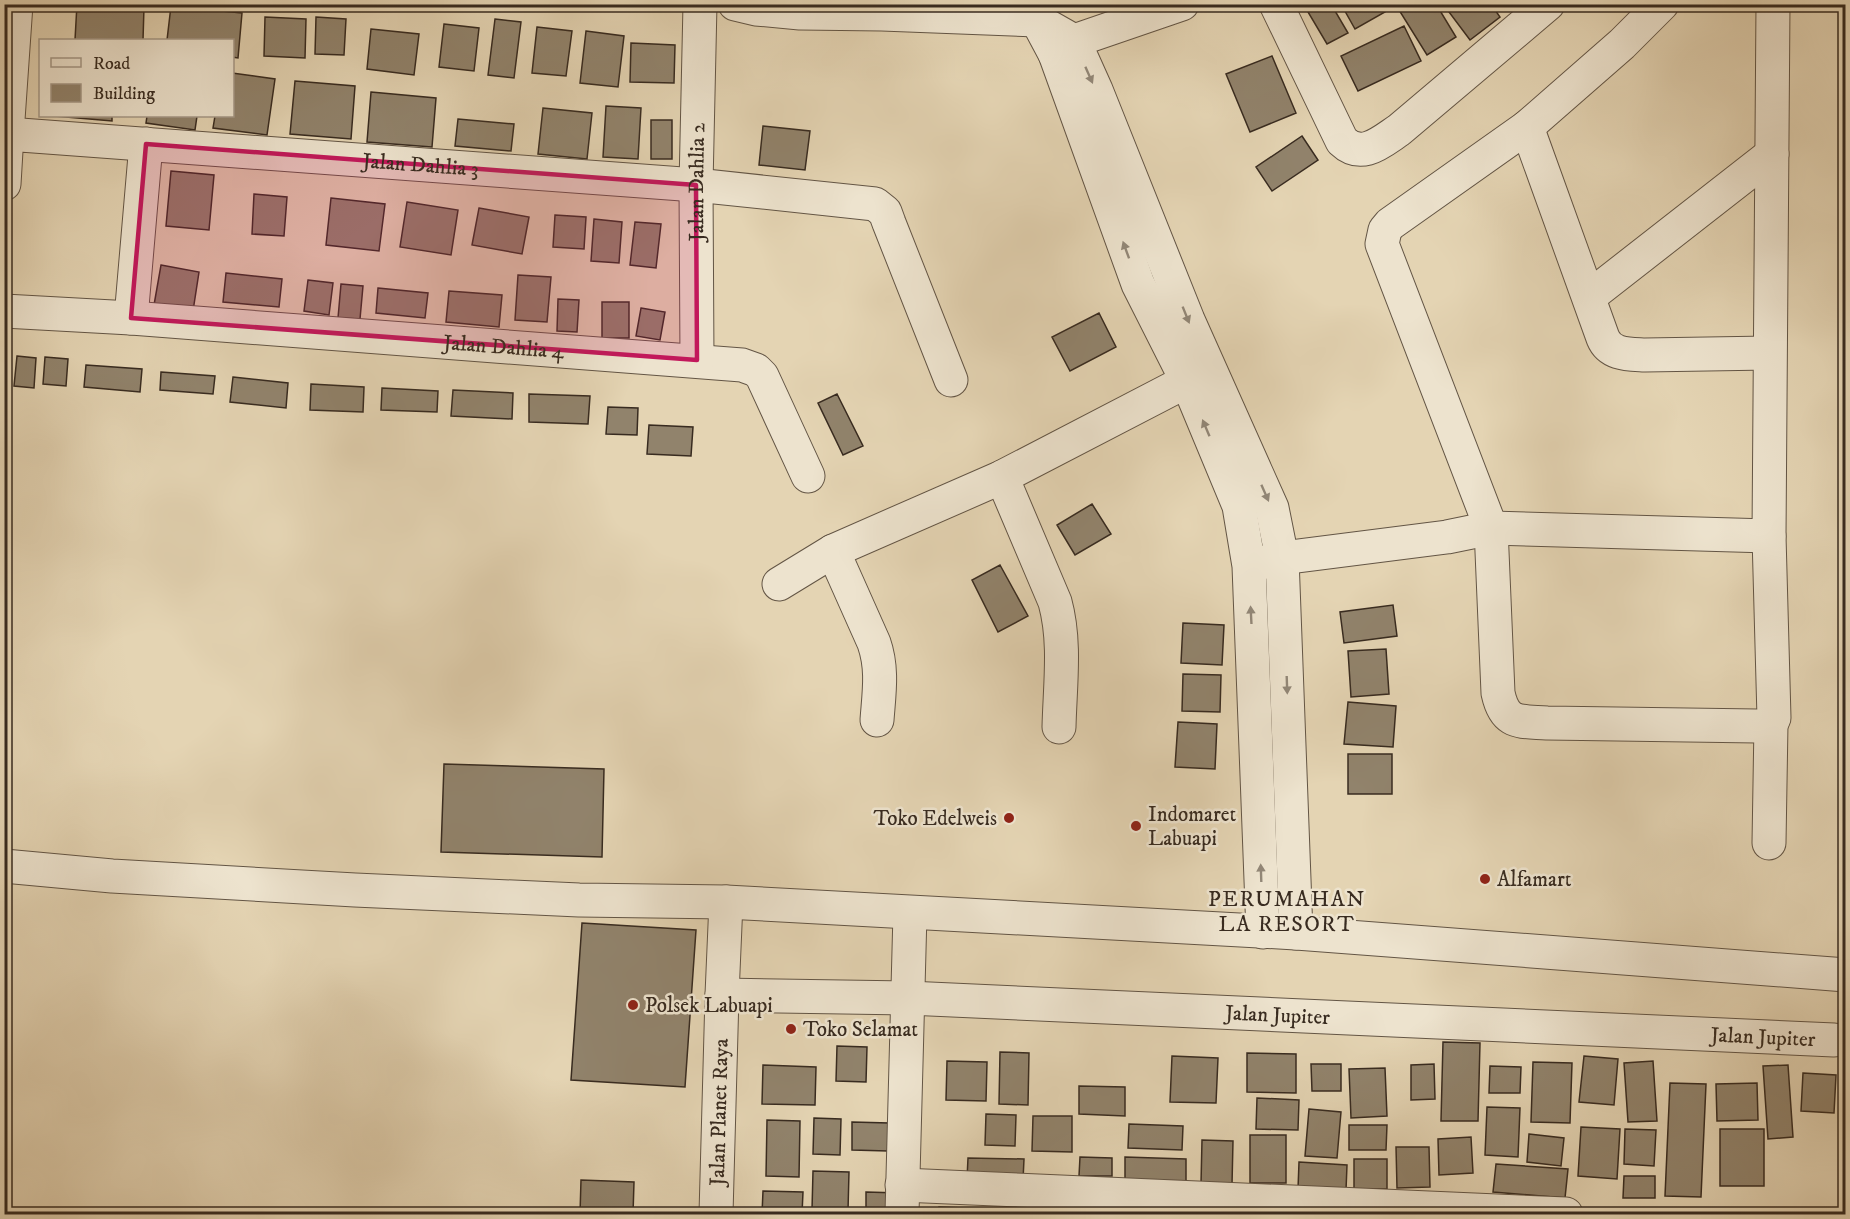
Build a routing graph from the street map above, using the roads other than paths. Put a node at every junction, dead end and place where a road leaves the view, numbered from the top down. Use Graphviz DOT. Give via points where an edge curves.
graph roads {
  1 [pos="16,4"];
  2 [pos="700,4"];
  3 [pos="735,4"];
  4 [pos="1182,4"];
  5 [pos="1276,4"];
  6 [pos="1548,4"];
  7 [pos="1662,4"];
  8 [pos="1773,4"];
  9 [pos="888,9"];
  10 [pos="1040,12"];
  11 [pos="1065,47"];
  12 [pos="1527,127"];
  13 [pos="6,134"];
  14 [pos="146,144"];
  15 [pos="1772,154"];
  16 [pos="4,184"];
  17 [pos="696,185"];
  18 [pos="1168,271"];
  19 [pos="1138,284"];
  20 [pos="1589,297"];
  21 [pos="4,311"];
  22 [pos="131,318"];
  23 [pos="1770,353"];
  24 [pos="697,360"];
  25 [pos="951,380"];
  26 [pos="1187,381"];
  27 [pos="808,476"];
  28 [pos="1002,477"];
  29 [pos="1491,528"];
  30 [pos="1770,536"];
  31 [pos="833,551"];
  32 [pos="1282,558"];
  33 [pos="1249,566"];
  34 [pos="779,584"];
  35 [pos="877,720"];
  36 [pos="1771,724"];
  37 [pos="1059,727"];
  38 [pos="1770,843"];
  39 [pos="4,867"];
  40 [pos="726,902"];
  41 [pos="910,913"];
  42 [pos="1263,932"];
  43 [pos="1296,933"];
  44 [pos="1845,975"];
  45 [pos="722,995"];
  46 [pos="908,998"];
  47 [pos="1834,1040"];
  48 [pos="902,1200"];
  49 [pos="716,1215"];
  50 [pos="1566,1215"];
  1 -- 13 [label="street"];
  2 -- 17 [label="street, Jalan Dahlia 2"];
  3 -- 9 [label="street" via="800,13"];
  4 -- 11 [label="street"];
  5 -- 6 [label="street" via="1342,141 1355,150 1363,150 1399,130"];
  7 -- 12 [label="street" via="1623,44"];
  8 -- 15 [label="street"];
  9 -- 10 [label="street"];
  10 -- 11 [label="street"];
  11 -- 18 [label="street, one-way" via="1096,90"];
  19 -- 11 [label="street, one-way"];
  12 -- 20 [label="street"];
  12 -- 29 [label="street" via="1390,224 1382,244"];
  13 -- 14 [label="street, Jalan Dahlia 3"];
  13 -- 16 [label="street"];
  14 -- 17 [label="street, Jalan Dahlia 3"];
  14 -- 22 [label="street"];
  15 -- 20 [label="street"];
  15 -- 23 [label="street"];
  17 -- 24 [label="street, Jalan Dahlia 2"];
  17 -- 25 [label="street, Jalan Dahlia 3" via="875,204 885,212"];
  18 -- 19 [label="street"];
  18 -- 32 [label="street, one-way" via="1272,508"];
  19 -- 26 [label="street"];
  20 -- 23 [label="street" via="1605,344 1625,354"];
  21 -- 22 [label="street, Jalan Dahlia 4"];
  22 -- 24 [label="street, Jalan Dahlia 4"];
  23 -- 30 [label="street"];
  24 -- 27 [label="street, Jalan Dahlia 4" via="742,365 762,376"];
  26 -- 28 [label="street"];
  33 -- 26 [label="street, one-way" via="1239,506"];
  28 -- 31 [label="street"];
  28 -- 37 [label="street" via="1059,615"];
  29 -- 30 [label="street"];
  29 -- 32 [label="street"];
  29 -- 36 [label="street" via="1498,693 1509,718 1559,724"];
  30 -- 36 [label="street" via="1775,709"];
  31 -- 34 [label="street"];
  31 -- 35 [label="street" via="879,658"];
  32 -- 33 [label="street"];
  32 -- 43 [label="street, one-way"];
  42 -- 33 [label="street, one-way"];
  36 -- 38 [label="street"];
  39 -- 40 [label="street" via="355,890"];
  40 -- 41 [label="street"];
  40 -- 45 [label="street, Jalan Planet Raya"];
  41 -- 42 [label="street"];
  41 -- 46 [label="street"];
  42 -- 43 [label="street"];
  43 -- 44 [label="street"];
  45 -- 46 [label="street, Jalan Jupiter"];
  45 -- 49 [label="street, Jalan Planet Raya"];
  46 -- 47 [label="street, Jalan Jupiter"];
  46 -- 48 [label="street"];
  48 -- 50 [label="street"];
}
